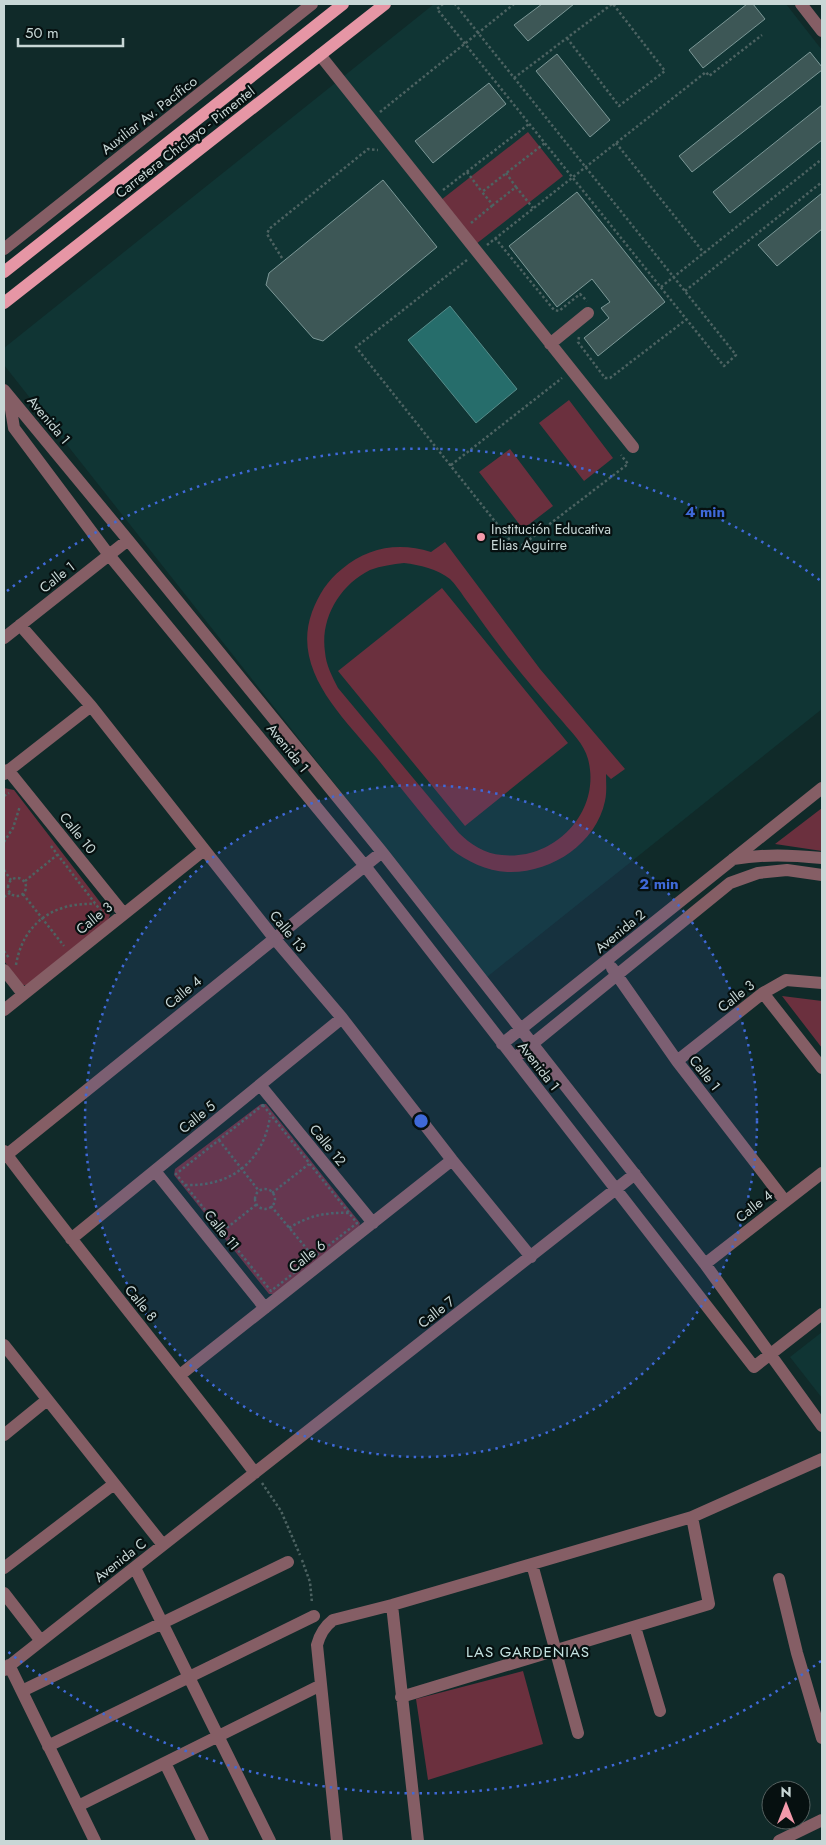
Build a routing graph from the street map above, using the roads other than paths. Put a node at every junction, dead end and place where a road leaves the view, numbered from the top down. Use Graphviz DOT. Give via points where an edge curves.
graph roads {
  1 [pos="312,4"];
  2 [pos="343,4"];
  3 [pos="385,4"];
  4 [pos="801,4"];
  5 [pos="822,31"];
  6 [pos="320,55"];
  7 [pos="4,249"];
  8 [pos="4,272"];
  9 [pos="4,303"];
  10 [pos="588,313"];
  11 [pos="550,344"];
  12 [pos="6,394"];
  13 [pos="633,447"];
  14 [pos="128,540"];
  15 [pos="109,555"];
  16 [pos="20,625"];
  17 [pos="4,638"];
  18 [pos="91,706"];
  19 [pos="6,772"];
  20 [pos="822,788"];
  21 [pos="204,850"];
  22 [pos="382,852"];
  23 [pos="822,858"];
  24 [pos="732,859"];
  25 [pos="365,866"];
  26 [pos="822,875"];
  27 [pos="124,914"];
  28 [pos="274,938"];
  29 [pos="606,962"];
  30 [pos="4,970"];
  31 [pos="617,975"];
  32 [pos="822,983"];
  33 [pos="763,993"];
  34 [pos="24,994"];
  35 [pos="4,1010"];
  36 [pos="342,1018"];
  37 [pos="522,1030"];
  38 [pos="502,1044"];
  39 [pos="533,1044"];
  40 [pos="514,1058"];
  41 [pos="677,1061"];
  42 [pos="822,1068"];
  43 [pos="260,1085"];
  44 [pos="5,1154"];
  45 [pos="452,1160"];
  46 [pos="155,1171"];
  47 [pos="822,1173"];
  48 [pos="635,1174"];
  49 [pos="616,1188"];
  50 [pos="785,1201"];
  51 [pos="373,1223"];
  52 [pos="71,1239"];
  53 [pos="531,1257"];
  54 [pos="705,1264"];
  55 [pos="265,1308"];
  56 [pos="822,1314"];
  57 [pos="4,1345"];
  58 [pos="769,1354"];
  59 [pos="180,1375"];
  60 [pos="47,1400"];
  61 [pos="822,1426"];
  62 [pos="4,1435"];
  63 [pos="822,1460"];
  64 [pos="255,1474"];
  65 [pos="114,1484"];
  66 [pos="692,1517"];
  67 [pos="163,1546"];
  68 [pos="288,1562"];
  69 [pos="532,1564"];
  70 [pos="4,1568"];
  71 [pos="135,1568"];
  72 [pos="779,1579"];
  73 [pos="4,1593"];
  74 [pos="392,1605"];
  75 [pos="314,1616"];
  76 [pos="162,1623"];
  77 [pos="635,1627"];
  78 [pos="41,1641"];
  79 [pos="556,1650"];
  80 [pos="6,1667"];
  81 [pos="188,1677"];
  82 [pos="321,1685"];
  83 [pos="22,1691"];
  84 [pos="401,1697"];
  85 [pos="660,1711"];
  86 [pos="578,1733"];
  87 [pos="218,1737"];
  88 [pos="822,1738"];
  89 [pos="48,1746"];
  90 [pos="164,1763"];
  91 [pos="78,1806"];
  92 [pos="822,1820"];
  93 [pos="95,1841"];
  94 [pos="203,1841"];
  95 [pos="270,1841"];
  96 [pos="337,1841"];
  97 [pos="418,1841"];
  98 [pos="779,1841"];
  1 -- 7 [label="street, Auxiliar Av. Pacífico"];
  2 -- 8 [label="main road, Carretera Chiclayo - Pimentel"];
  3 -- 6 [label="main road, Carretera Chiclayo - Pimentel"];
  4 -- 5 [label="street"];
  6 -- 9 [label="main road, Carretera Chiclayo - Pimentel"];
  6 -- 11 [label="street"];
  10 -- 11 [label="street"];
  11 -- 13 [label="street"];
  12 -- 14 [label="street, Avenida 1"];
  12 -- 15 [label="street, Avenida 1" via="14,428"];
  14 -- 15 [label="street, Calle 1"];
  14 -- 22 [label="street, Avenida 1"];
  15 -- 16 [label="street, Calle 1"];
  15 -- 25 [label="street, Avenida 1"];
  16 -- 17 [label="street, Calle 1"];
  16 -- 18 [label="street, Calle 13"];
  18 -- 19 [label="street"];
  18 -- 21 [label="street, Calle 13"];
  19 -- 27 [label="street, Calle 10"];
  20 -- 24 [label="street"];
  21 -- 27 [label="street, Calle 3"];
  21 -- 28 [label="street, Calle 13"];
  22 -- 25 [label="street, Calle 4"];
  22 -- 37 [label="street, Avenida 1"];
  23 -- 24 [label="street, Avenida 2" via="762,854"];
  24 -- 29 [label="street, Avenida 2"];
  25 -- 28 [label="street, Calle 4"];
  25 -- 38 [label="street, Avenida 1"];
  26 -- 31 [label="street" via="787,870 758,874 730,883"];
  27 -- 34 [label="street, Calle 3"];
  28 -- 36 [label="street, Calle 13"];
  28 -- 44 [label="street, Calle 4"];
  29 -- 31 [label="street, Calle 1"];
  29 -- 37 [label="street, Avenida 2"];
  30 -- 34 [label="street"];
  31 -- 39 [label="street"];
  31 -- 41 [label="street, Calle 1"];
  32 -- 33 [label="street, Calle 3" via="786,980"];
  33 -- 41 [label="street, Calle 3"];
  33 -- 42 [label="street"];
  34 -- 35 [label="street, Calle 3"];
  36 -- 43 [label="street, Calle 5"];
  36 -- 45 [label="street, Calle 13"];
  37 -- 38 [label="street, Avenida 2"];
  37 -- 39 [label="street, Avenida 1"];
  38 -- 40 [label="street, Avenida 1"];
  39 -- 40 [label="street"];
  39 -- 48 [label="street, Avenida 1"];
  40 -- 49 [label="street, Avenida 1"];
  41 -- 50 [label="street, Calle 1"];
  43 -- 46 [label="street, Calle 5"];
  43 -- 51 [label="street, Calle 12"];
  44 -- 52 [label="street, Calle 8"];
  45 -- 51 [label="street, Calle 6"];
  45 -- 53 [label="street, Calle 13"];
  46 -- 52 [label="street, Calle 5"];
  46 -- 55 [label="street, Calle 11"];
  47 -- 50 [label="street, Calle 4"];
  48 -- 49 [label="street, Calle 7"];
  48 -- 54 [label="street, Avenida 1"];
  49 -- 53 [label="street, Calle 7"];
  49 -- 58 [label="street, Avenida 1" via="754,1367"];
  50 -- 54 [label="street, Calle 4"];
  51 -- 55 [label="street, Calle 6"];
  52 -- 59 [label="street, Calle 8"];
  53 -- 64 [label="street, Calle 7"];
  54 -- 58 [label="street, Avenida 1"];
  55 -- 59 [label="street, Calle 6"];
  56 -- 58 [label="street"];
  57 -- 60 [label="street"];
  58 -- 61 [label="street, Avenida 1"];
  59 -- 64 [label="street, Calle 8"];
  60 -- 62 [label="street"];
  60 -- 65 [label="street"];
  63 -- 66 [label="street"];
  64 -- 67 [label="street, Avenida C"];
  65 -- 67 [label="street"];
  65 -- 70 [label="street"];
  66 -- 69 [label="street"];
  66 -- 77 [label="street" via="709,1604"];
  67 -- 71 [label="street, Avenida C"];
  68 -- 76 [label="street"];
  69 -- 74 [label="street"];
  69 -- 79 [label="street"];
  71 -- 76 [label="street"];
  71 -- 78 [label="street, Avenida C"];
  72 -- 88 [label="street"];
  73 -- 78 [label="street"];
  74 -- 82 [label="street" via="333,1620 325,1626 317,1645"];
  74 -- 84 [label="street"];
  75 -- 81 [label="street"];
  76 -- 81 [label="street"];
  76 -- 83 [label="street"];
  77 -- 79 [label="street"];
  77 -- 85 [label="street"];
  78 -- 80 [label="street, Avenida C"];
  79 -- 84 [label="street"];
  79 -- 86 [label="street"];
  80 -- 83 [label="street"];
  81 -- 87 [label="street"];
  81 -- 89 [label="street"];
  82 -- 87 [label="street"];
  82 -- 96 [label="street"];
  83 -- 89 [label="street"];
  84 -- 97 [label="street"];
  87 -- 90 [label="street"];
  87 -- 95 [label="street"];
  89 -- 91 [label="street"];
  90 -- 91 [label="street"];
  90 -- 94 [label="street"];
  91 -- 93 [label="street"];
  92 -- 98 [label="street"];
}
